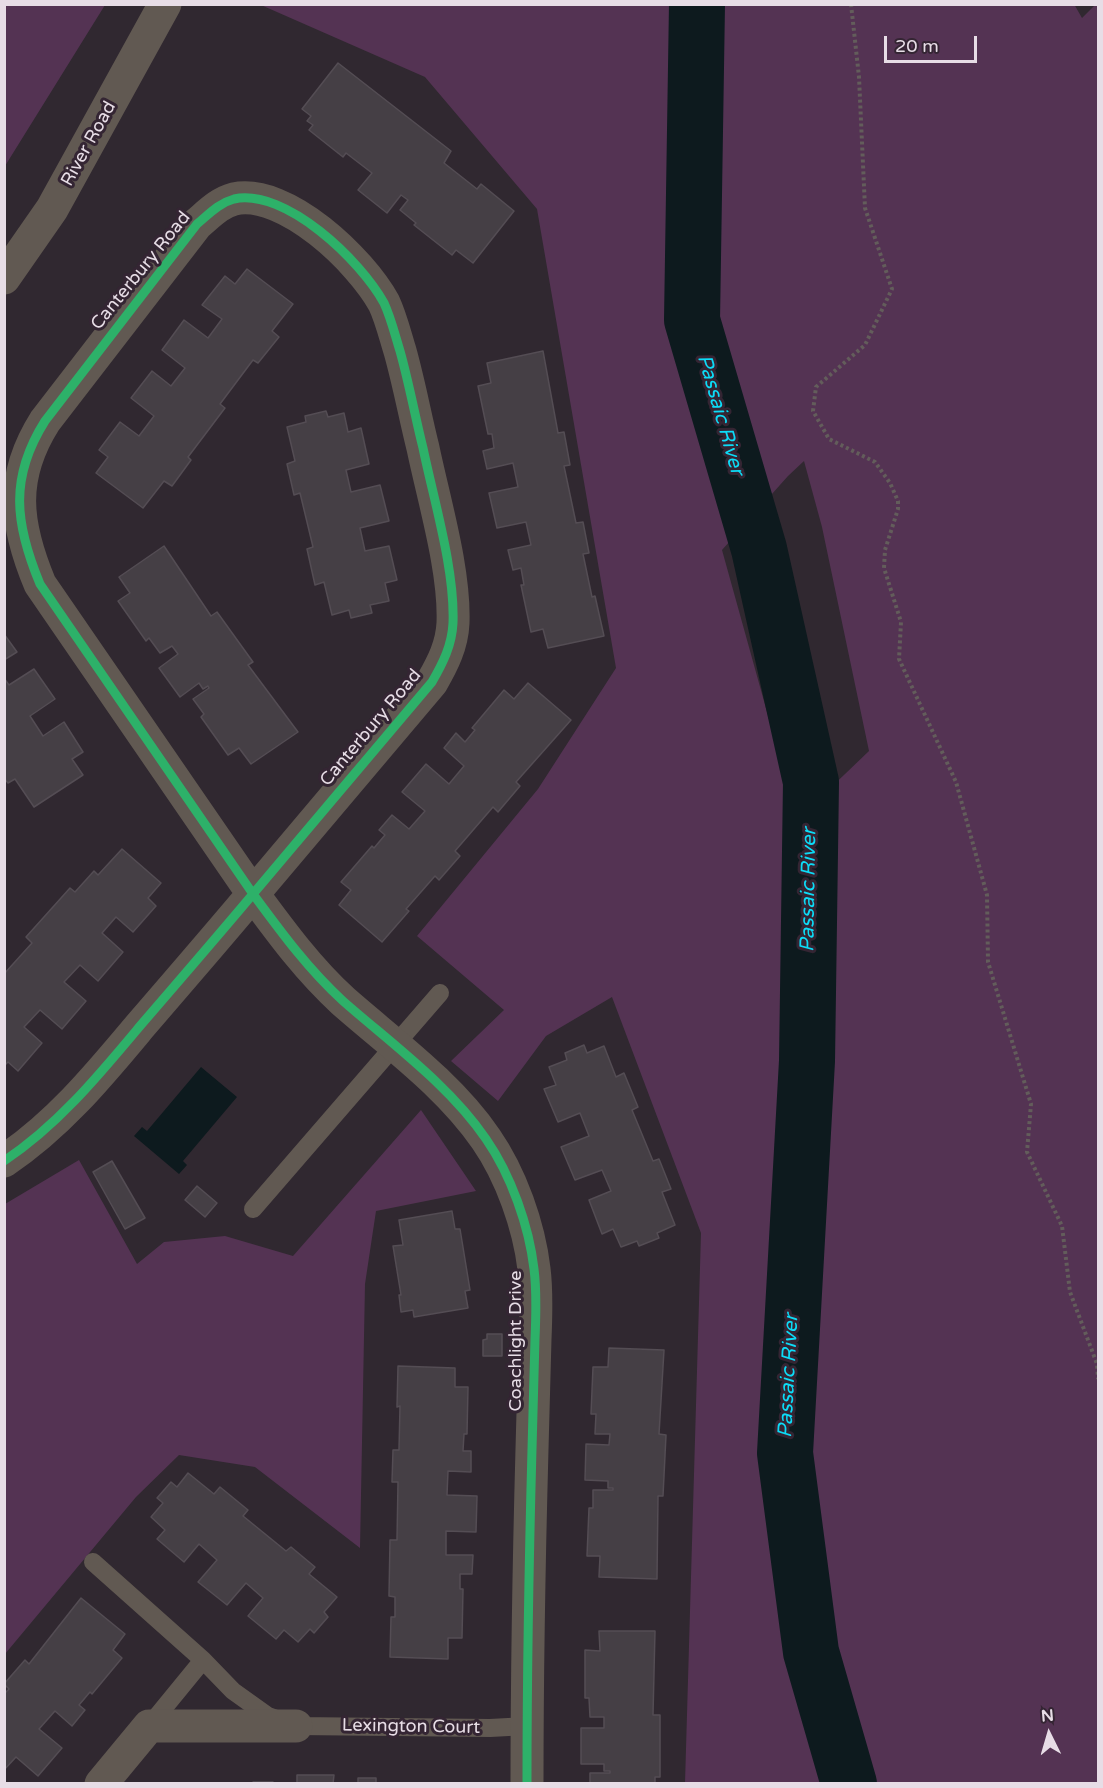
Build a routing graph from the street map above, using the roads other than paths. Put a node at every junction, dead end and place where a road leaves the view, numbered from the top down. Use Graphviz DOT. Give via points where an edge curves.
graph roads {
  1 [pos="165,4"];
  2 [pos="4,278"];
  3 [pos="253,894"];
  4 [pos="440,993"];
  5 [pos="395,1046"];
  6 [pos="4,1161"];
  7 [pos="254,1209"];
  8 [pos="93,1562"];
  9 [pos="203,1660"];
  10 [pos="149,1726"];
  11 [pos="296,1726"];
  12 [pos="527,1726"];
  13 [pos="101,1784"];
  14 [pos="527,1784"];
  1 -- 2 [label="street, River Road" via="52,209"];
  3 -- 3 [label="street, Canterbury Road" via="432,682 450,645 453,622 450,573 406,373 384,304 345,252 297,214 263,199 236,199 219,205 197,224 45,421 34,439 20,486 22,531 40,584"];
  3 -- 5 [label="street, Coachlight Drive" via="309,968"];
  3 -- 6 [label="street, Canterbury Road" via="58,1119"];
  4 -- 5 [label="lane"];
  5 -- 7 [label="lane"];
  5 -- 12 [label="street, Coachlight Drive" via="470,1118 488,1141 520,1209 530,1245 536,1290"];
  8 -- 9 [label="lane, Lexington Court"];
  9 -- 10 [label="lane"];
  9 -- 11 [label="lane, Lexington Court" via="233,1691 259,1710"];
  10 -- 11 [label="street, Lexington Court"];
  10 -- 13 [label="street"];
  11 -- 12 [label="lane, Lexington Court"];
  12 -- 14 [label="street, Coachlight Drive"];
}
